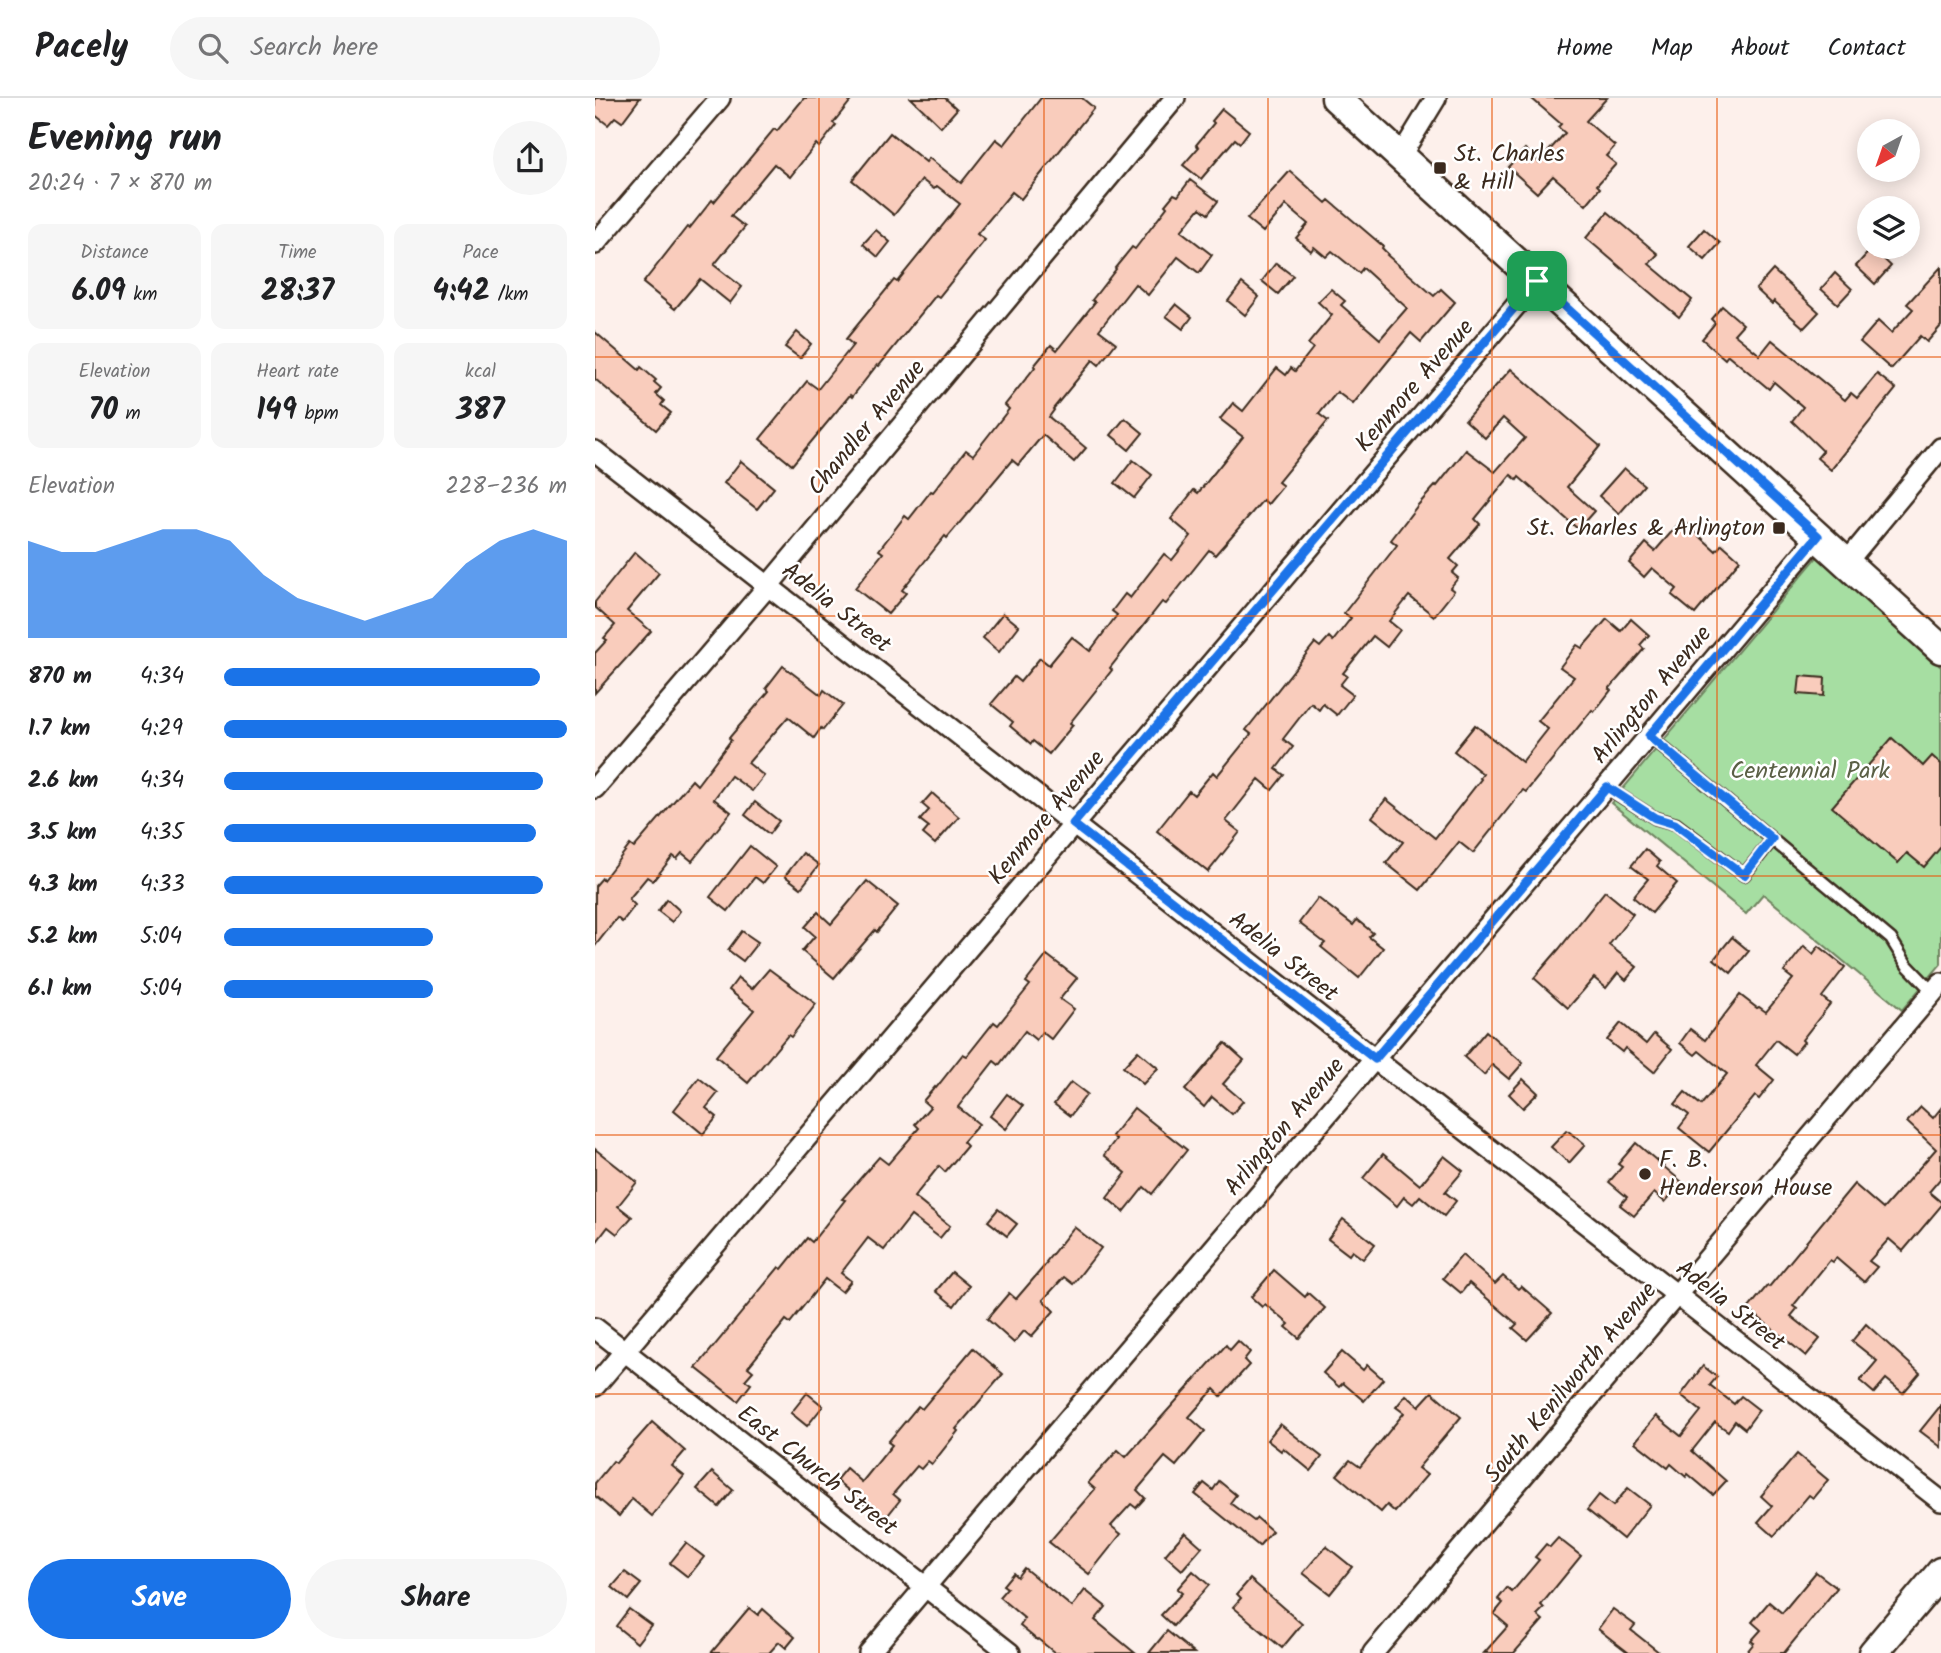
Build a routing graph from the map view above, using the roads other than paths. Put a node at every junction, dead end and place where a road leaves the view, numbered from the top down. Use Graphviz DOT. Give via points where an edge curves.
graph roads {
  1 [pos="720,98"];
  2 [pos="1175,98"];
  3 [pos="1336,98"];
  4 [pos="1436,98"];
  5 [pos="1400,157"];
  6 [pos="595,244"];
  7 [pos="1537,281"];
  8 [pos="1941,448"];
  9 [pos="595,451"];
  10 [pos="1818,536"];
  11 [pos="1846,563"];
  12 [pos="768,586"];
  13 [pos="1941,649"];
  14 [pos="1649,736"];
  15 [pos="1607,787"];
  16 [pos="595,788"];
  17 [pos="1073,824"];
  18 [pos="1772,839"];
  19 [pos="1937,987"];
  20 [pos="1375,1059"];
  21 [pos="1677,1295"];
  22 [pos="595,1328"];
  23 [pos="625,1351"];
  24 [pos="595,1386"];
  25 [pos="1941,1501"];
  26 [pos="1941,1573"];
  27 [pos="925,1587"];
  28 [pos="869,1653"];
  29 [pos="1010,1653"];
  30 [pos="1373,1653"];
  31 [pos="1873,1653"];
  1 -- 6 [label="street"];
  2 -- 12 [label="street, Chandler Avenue"];
  3 -- 5 [label="main road"];
  4 -- 5 [label="street"];
  5 -- 7 [label="main road"];
  7 -- 10 [label="main road"];
  7 -- 17 [label="street, Kenmore Avenue"];
  8 -- 11 [label="street"];
  9 -- 12 [label="street, Adelia Street"];
  10 -- 11 [label="main road"];
  10 -- 14 [label="street, Arlington Avenue"];
  11 -- 13 [label="main road"];
  12 -- 16 [label="street, Chandler Avenue"];
  12 -- 17 [label="street, Adelia Street"];
  14 -- 15 [label="street, Arlington Avenue"];
  14 -- 18 [label="lane"];
  15 -- 18 [label="lane" via="1655,818 1675,824 1744,875"];
  15 -- 20 [label="street, Arlington Avenue"];
  17 -- 20 [label="street, Adelia Street"];
  17 -- 23 [label="street, Kenmore Avenue"];
  18 -- 19 [label="lane" via="1891,939 1907,965"];
  19 -- 21 [label="street, South Kenilworth Avenue"];
  20 -- 21 [label="street, Adelia Street"];
  20 -- 27 [label="street, Arlington Avenue"];
  21 -- 25 [label="street, Adelia Street"];
  21 -- 30 [label="street, South Kenilworth Avenue"];
  22 -- 23 [label="street, East Church Street"];
  23 -- 24 [label="street, Kenmore Avenue"];
  23 -- 27 [label="street, East Church Street"];
  26 -- 31 [label="main road"];
  27 -- 28 [label="street, Arlington Avenue"];
  27 -- 29 [label="street, East Church Street"];
}
